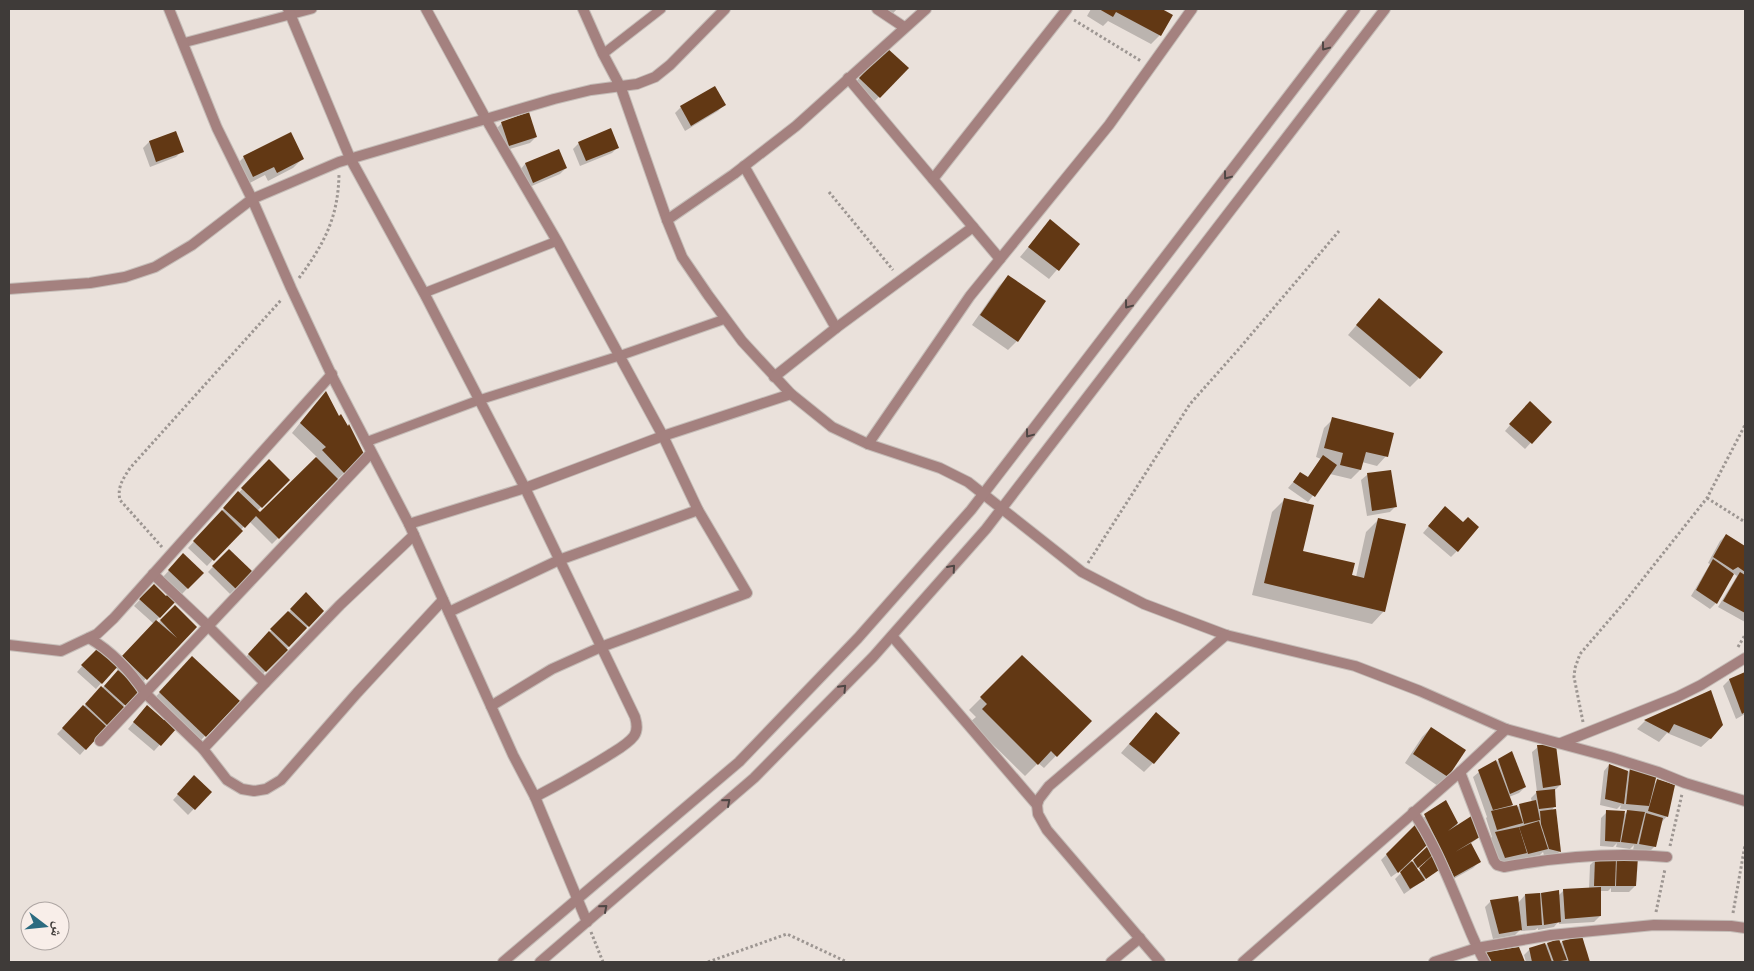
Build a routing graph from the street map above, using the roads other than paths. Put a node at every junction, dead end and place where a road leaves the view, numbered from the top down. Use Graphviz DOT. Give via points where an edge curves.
graph roads {
  1 [pos="169,9"];
  2 [pos="312,9"];
  3 [pos="426,9"];
  4 [pos="583,9"];
  5 [pos="661,9"];
  6 [pos="723,9"];
  7 [pos="877,9"];
  8 [pos="926,9"];
  9 [pos="1192,9"];
  10 [pos="1355,9"];
  11 [pos="1385,9"];
  12 [pos="290,11"];
  13 [pos="1065,11"];
  14 [pos="904,27"];
  15 [pos="183,43"];
  16 [pos="603,54"];
  17 [pos="848,78"];
  18 [pos="621,88"];
  19 [pos="486,119"];
  20 [pos="350,158"];
  21 [pos="744,166"];
  22 [pos="933,179"];
  23 [pos="252,199"];
  24 [pos="666,220"];
  25 [pos="974,227"];
  26 [pos="557,241"];
  27 [pos="1000,259"];
  28 [pos="9,289"];
  29 [pos="424,293"];
  30 [pos="725,319"];
  31 [pos="836,328"];
  32 [pos="619,356"];
  33 [pos="332,374"];
  34 [pos="774,377"];
  35 [pos="790,394"];
  36 [pos="479,400"];
  37 [pos="663,436"];
  38 [pos="366,442"];
  39 [pos="868,444"];
  40 [pos="371,453"];
  41 [pos="525,488"];
  42 [pos="983,494"];
  43 [pos="1002,508"];
  44 [pos="698,510"];
  45 [pos="408,524"];
  46 [pos="414,535"];
  47 [pos="559,560"];
  48 [pos="153,574"];
  49 [pos="443,600"];
  50 [pos="449,612"];
  51 [pos="207,625"];
  52 [pos="1226,635"];
  53 [pos="892,636"];
  54 [pos="89,638"];
  55 [pos="9,645"];
  56 [pos="601,647"];
  57 [pos="1745,658"];
  58 [pos="264,683"];
  59 [pos="145,693"];
  60 [pos="491,706"];
  61 [pos="1506,729"];
  62 [pos="100,741"];
  63 [pos="1561,744"];
  64 [pos="204,749"];
  65 [pos="1460,772"];
  66 [pos="534,797"];
  67 [pos="1745,801"];
  68 [pos="1038,805"];
  69 [pos="1413,812"];
  70 [pos="1667,857"];
  71 [pos="577,899"];
  72 [pos="587,922"];
  73 [pos="1745,928"];
  74 [pos="1140,938"];
  75 [pos="1477,948"];
  76 [pos="503,962"];
  77 [pos="540,962"];
  78 [pos="1111,962"];
  79 [pos="1160,962"];
  80 [pos="1243,962"];
  81 [pos="1434,962"];
  82 [pos="1486,962"];
  1 -- 15 [label="street"];
  2 -- 12 [label="lane"];
  3 -- 19 [label="street"];
  4 -- 16 [label="street"];
  5 -- 16 [label="lane"];
  6 -- 18 [label="street" via="655,77"];
  7 -- 14 [label="street"];
  8 -- 14 [label="street"];
  9 -- 27 [label="street" via="1109,124"];
  10 -- 42 [label="street, one-way"];
  11 -- 43 [label="street"];
  12 -- 15 [label="lane"];
  12 -- 20 [label="street"];
  13 -- 22 [label="street"];
  14 -- 17 [label="street"];
  15 -- 23 [label="street"];
  16 -- 18 [label="street"];
  17 -- 21 [label="street" via="796,126"];
  17 -- 22 [label="street"];
  18 -- 19 [label="street" via="590,90"];
  18 -- 24 [label="street"];
  19 -- 20 [label="street"];
  19 -- 26 [label="street"];
  20 -- 23 [label="street"];
  20 -- 29 [label="street"];
  21 -- 24 [label="street"];
  21 -- 31 [label="street"];
  22 -- 25 [label="street"];
  23 -- 28 [label="street" via="192,245 155,267 125,278"];
  23 -- 33 [label="street"];
  24 -- 30 [label="street" via="682,257"];
  25 -- 27 [label="street"];
  25 -- 31 [label="street"];
  26 -- 29 [label="lane"];
  26 -- 32 [label="street"];
  27 -- 39 [label="street" via="970,296"];
  29 -- 36 [label="street"];
  30 -- 32 [label="lane"];
  30 -- 34 [label="street"];
  31 -- 34 [label="street"];
  32 -- 36 [label="lane"];
  32 -- 37 [label="street"];
  33 -- 38 [label="street"];
  33 -- 48 [label="street"];
  34 -- 35 [label="street"];
  35 -- 37 [label="street"];
  35 -- 39 [label="street" via="832,428"];
  36 -- 38 [label="lane"];
  36 -- 41 [label="street"];
  37 -- 41 [label="street"];
  37 -- 44 [label="street"];
  38 -- 40 [label="street"];
  39 -- 42 [label="street" via="940,468 968,482"];
  40 -- 45 [label="street"];
  40 -- 51 [label="street"];
  41 -- 45 [label="street"];
  41 -- 47 [label="street"];
  42 -- 43 [label="street"];
  42 -- 71 [label="street" via="915,575 739,762"];
  43 -- 52 [label="street" via="1082,572 1144,604"];
  53 -- 43 [label="street, one-way"];
  44 -- 47 [label="street"];
  44 -- 56 [label="street" via="747,593"];
  45 -- 46 [label="street"];
  46 -- 49 [label="street"];
  46 -- 58 [label="street"];
  47 -- 50 [label="street"];
  47 -- 56 [label="street"];
  48 -- 51 [label="street"];
  48 -- 54 [label="street" via="114,618"];
  49 -- 50 [label="street"];
  49 -- 64 [label="street" via="282,780 266,789 242,789 227,780"];
  50 -- 60 [label="street"];
  51 -- 58 [label="street"];
  51 -- 59 [label="street"];
  52 -- 61 [label="street" via="1355,666"];
  52 -- 68 [label="street" via="1049,786"];
  53 -- 68 [label="street"];
  72 -- 53 [label="street, one-way" via="754,778"];
  54 -- 55 [label="street" via="61,651"];
  54 -- 59 [label="street" via="102,645"];
  56 -- 60 [label="street" via="552,669"];
  56 -- 66 [label="street" via="635,717 636,732 594,765"];
  57 -- 63 [label="street" via="1677,697"];
  58 -- 64 [label="street"];
  59 -- 62 [label="street"];
  59 -- 64 [label="street"];
  60 -- 66 [label="street"];
  61 -- 63 [label="street"];
  61 -- 65 [label="street"];
  63 -- 67 [label="street"];
  65 -- 69 [label="street"];
  65 -- 70 [label="street" via="1497,866 1593,856 1642,854"];
  66 -- 71 [label="street"];
  68 -- 74 [label="street" via="1038,814 1048,830"];
  69 -- 75 [label="street" via="1440,860"];
  69 -- 80 [label="street"];
  71 -- 72 [label="street"];
  71 -- 76 [label="street"];
  72 -- 77 [label="street"];
  73 -- 75 [label="street" via="1645,926 1552,935"];
  74 -- 78 [label="street"];
  74 -- 79 [label="street"];
  75 -- 81 [label="street"];
  75 -- 82 [label="street"];
}
